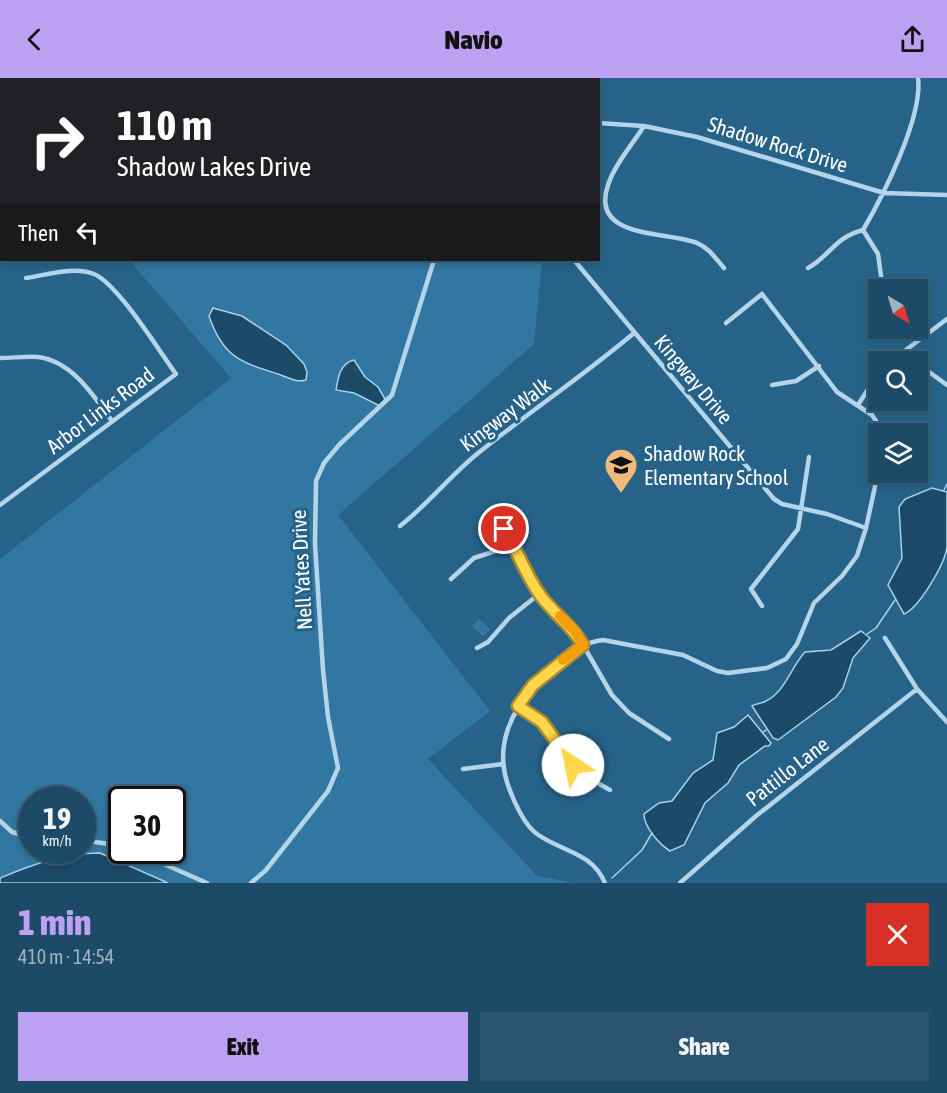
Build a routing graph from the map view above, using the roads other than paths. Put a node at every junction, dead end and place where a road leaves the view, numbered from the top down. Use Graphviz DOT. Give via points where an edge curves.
graph roads {
  1 [pos="918,78"];
  2 [pos="600,123"];
  3 [pos="644,126"];
  4 [pos="884,193"];
  5 [pos="947,195"];
  6 [pos="863,230"];
  7 [pos="434,261"];
  8 [pos="575,261"];
  9 [pos="724,268"];
  10 [pos="808,268"];
  11 [pos="26,278"];
  12 [pos="881,279"];
  13 [pos="947,319"];
  14 [pos="726,323"];
  15 [pos="634,333"];
  16 [pos="906,350"];
  17 [pos="0,358"];
  18 [pos="819,366"];
  19 [pos="928,371"];
  20 [pos="772,385"];
  21 [pos="947,385"];
  22 [pos="868,389"];
  23 [pos="858,405"];
  24 [pos="112,421"];
  25 [pos="880,423"];
  26 [pos="809,457"];
  27 [pos="876,483"];
  28 [pos="0,505"];
  29 [pos="802,509"];
  30 [pos="400,526"];
  31 [pos="866,528"];
  32 [pos="504,529"];
  33 [pos="514,544"];
  34 [pos="451,579"];
  35 [pos="539,594"];
  36 [pos="762,606"];
  37 [pos="885,638"];
  38 [pos="583,645"];
  39 [pos="477,648"];
  40 [pos="917,689"];
  41 [pos="518,706"];
  42 [pos="947,722"];
  43 [pos="669,739"];
  44 [pos="503,764"];
  45 [pos="463,770"];
  46 [pos="610,790"];
  47 [pos="0,821"];
  48 [pos="18,834"];
  49 [pos="164,864"];
  50 [pos="207,883"];
  51 [pos="251,883"];
  52 [pos="605,883"];
  53 [pos="680,883"];
  1 -- 4 [label="street" via="916,106"];
  2 -- 3 [label="street, Shadow Rock Drive"];
  3 -- 4 [label="street, Shadow Rock Drive" via="709,140"];
  3 -- 9 [label="street" via="608,186 605,200 610,214 628,229 696,243"];
  4 -- 5 [label="street, Shadow Rock Drive"];
  4 -- 6 [label="street"];
  6 -- 10 [label="street" via="845,236"];
  6 -- 12 [label="street" via="878,254"];
  7 -- 51 [label="street, Nell Yates Drive" via="392,395 339,445 316,481 315,544 323,670 338,768 328,791 266,870"];
  8 -- 15 [label="street, Kingway Drive"];
  11 -- 24 [label="street, Arbor Links Road" via="72,271 94,274 111,286 176,374"];
  13 -- 16 [label="street"];
  14 -- 18 [label="street" via="762,294"];
  15 -- 29 [label="street, Kingway Drive" via="774,499"];
  15 -- 30 [label="street, Kingway Walk" via="476,455"];
  17 -- 24 [label="street" via="40,357 62,366 79,379"];
  18 -- 20 [label="street" via="796,381"];
  18 -- 23 [label="street" via="837,392"];
  19 -- 21 [label="street"];
  22 -- 23 [label="street"];
  23 -- 25 [label="street"];
  24 -- 28 [label="street, Arbor Links Road"];
  26 -- 29 [label="street"];
  27 -- 31 [label="street"];
  29 -- 31 [label="street, Kingway Drive"];
  29 -- 36 [label="street" via="796,533 751,588"];
  31 -- 38 [label="street" via="857,556 814,603 797,644 778,664 728,673 674,653 603,640"];
  32 -- 33 [label="street"];
  33 -- 34 [label="street" via="474,558"];
  33 -- 35 [label="street" via="521,565"];
  35 -- 38 [label="street" via="575,631"];
  35 -- 39 [label="street"];
  37 -- 40 [label="street"];
  38 -- 41 [label="street" via="533,685"];
  38 -- 43 [label="street" via="619,703"];
  40 -- 42 [label="street"];
  40 -- 53 [label="street, Pattillo Lane" via="756,816"];
  41 -- 44 [label="street" via="509,725"];
  41 -- 46 [label="street" via="542,722 580,773"];
  44 -- 45 [label="street"];
  44 -- 52 [label="street" via="509,788 535,834 591,861"];
  47 -- 48 [label="street"];
  49 -- 50 [label="street"];
}
